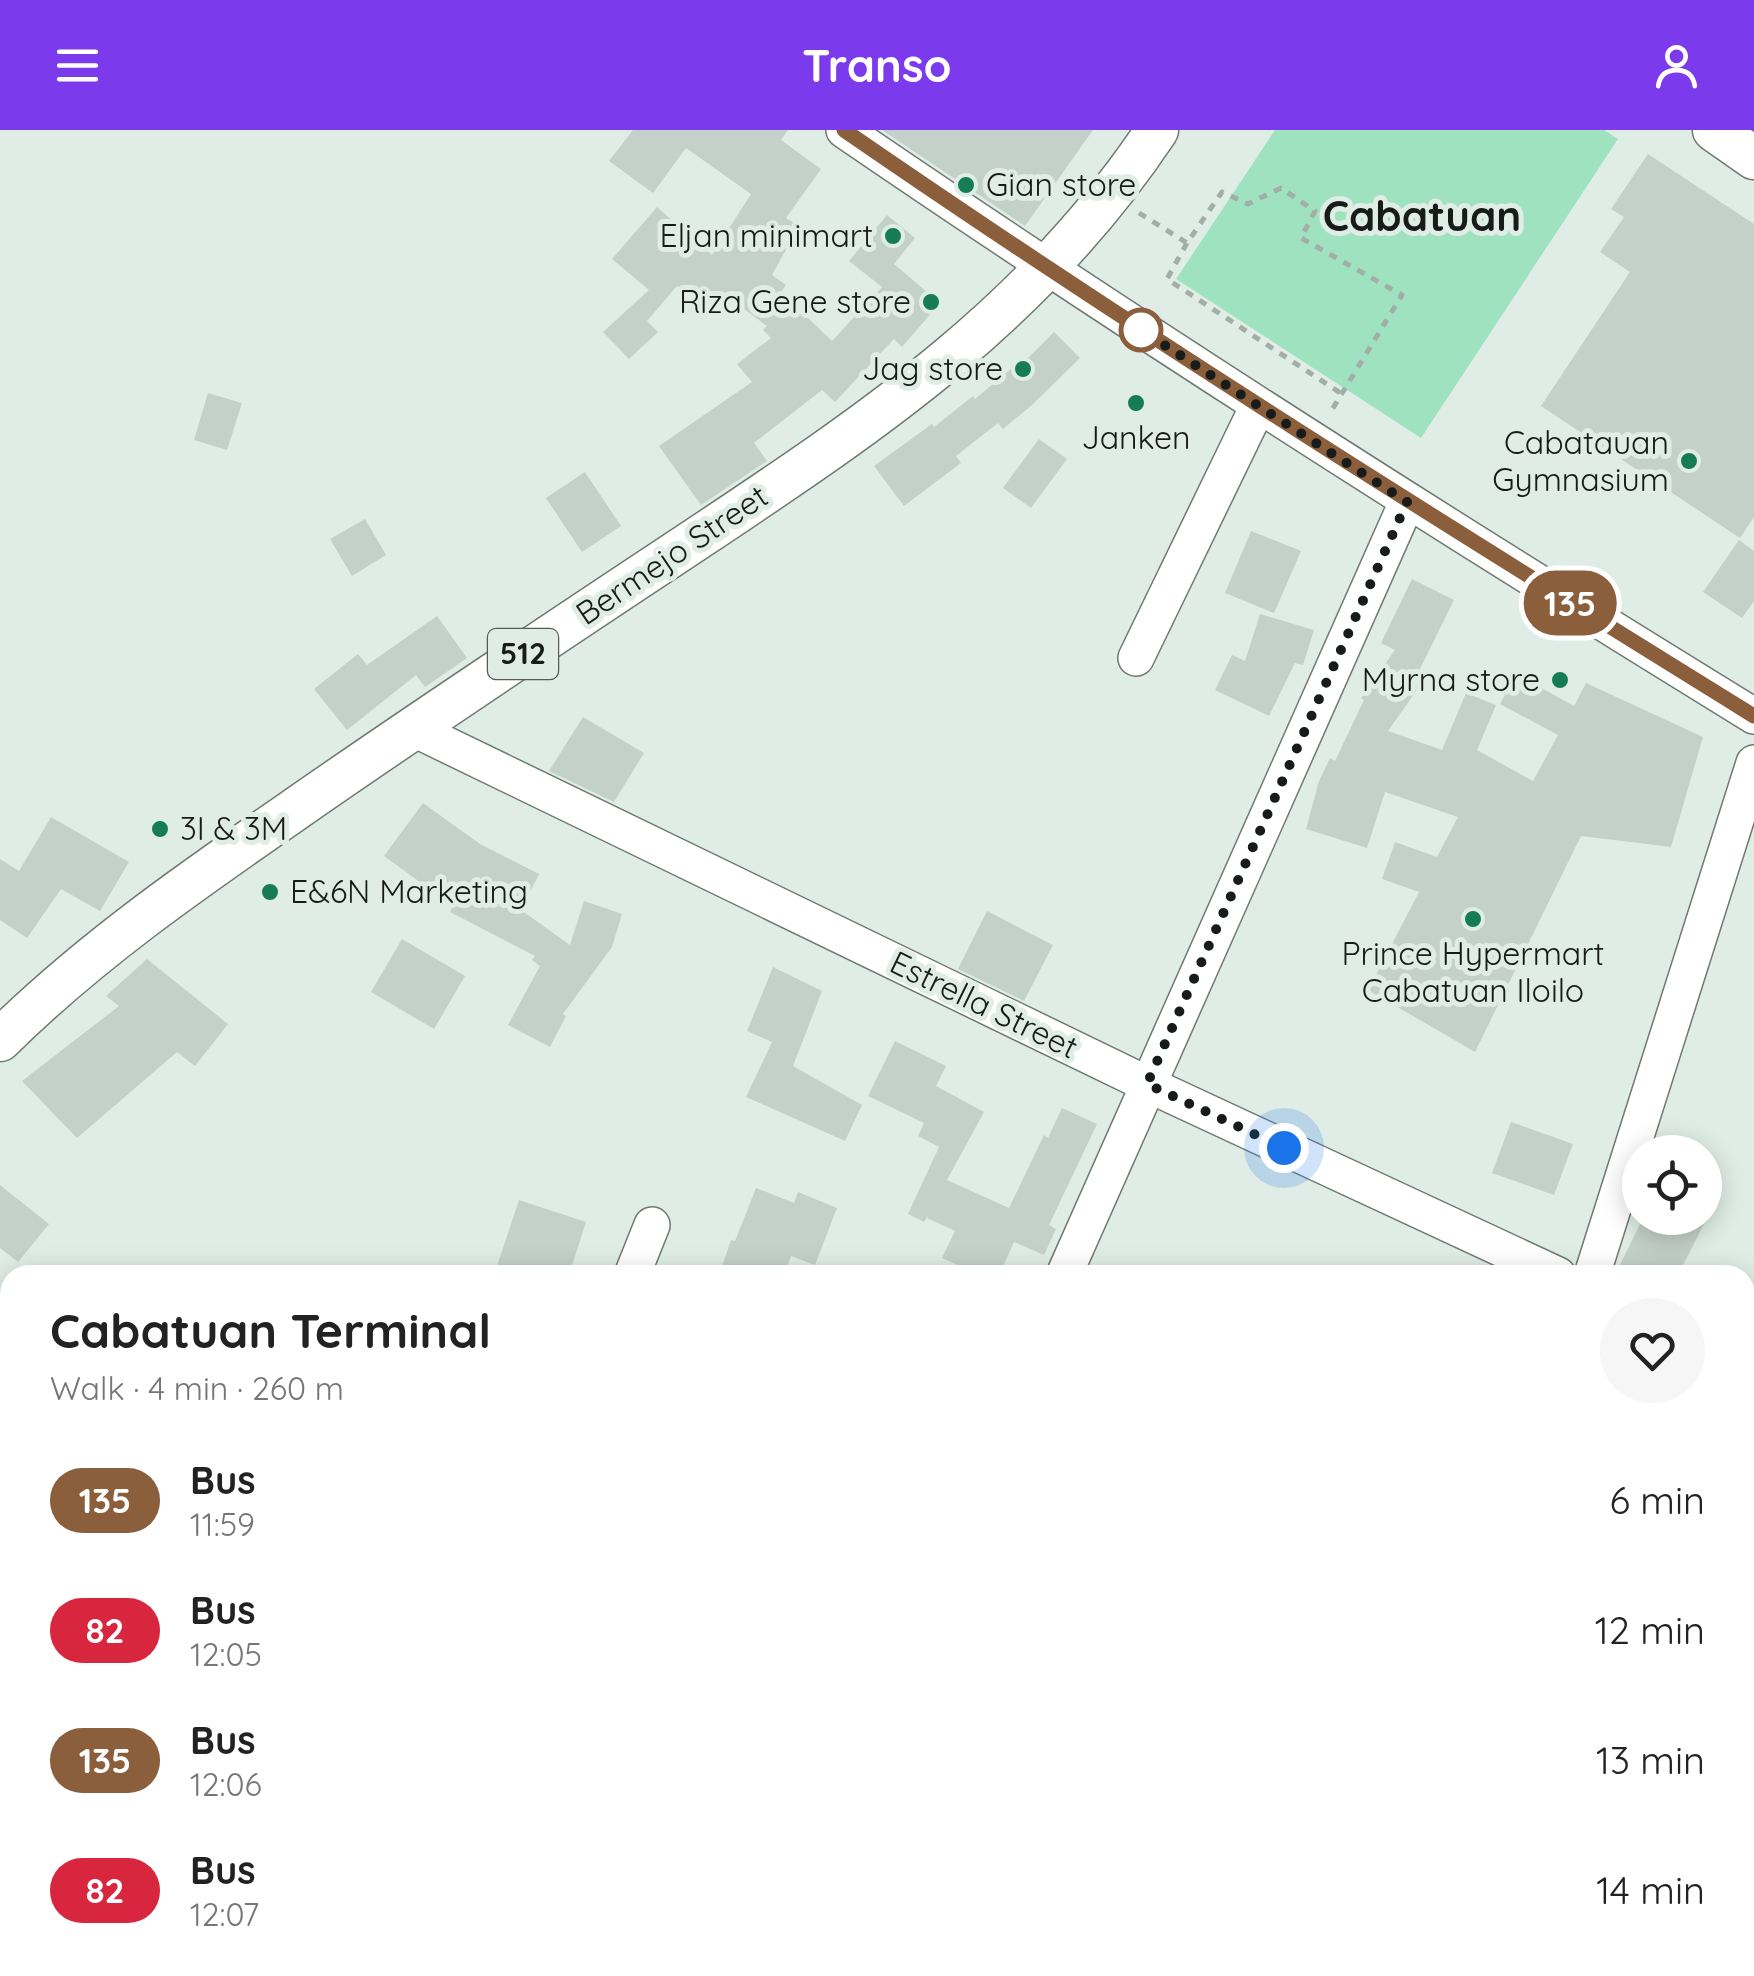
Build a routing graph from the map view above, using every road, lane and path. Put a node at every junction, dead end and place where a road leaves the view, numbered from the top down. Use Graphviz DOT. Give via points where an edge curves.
graph roads {
  1 [pos="844,130"];
  2 [pos="1158,130"];
  3 [pos="1714,130"];
  4 [pos="1754,158"];
  5 [pos="1112,196"];
  6 [pos="1187,243"];
  7 [pos="1047,270"];
  8 [pos="1342,394"];
  9 [pos="1258,406"];
  10 [pos="1313,442"];
  11 [pos="1407,502"];
  12 [pos="1136,658"];
  13 [pos="1754,716"];
  14 [pos="412,728"];
  15 [pos="1754,762"];
  16 [pos="0,1040"];
  17 [pos="1147,1084"];
  18 [pos="652,1225"];
  19 [pos="636,1265"];
  20 [pos="1068,1265"];
  21 [pos="1536,1265"];
  22 [pos="1595,1265"];
  1 -- 7 [label="street"];
  2 -- 5 [label="main road, Bermejo Street / 512"];
  3 -- 4 [label="main road"];
  5 -- 6 [label="path"];
  5 -- 7 [label="main road, Bermejo Street / 512"];
  6 -- 8 [label="path" via="1167,280"];
  6 -- 8 [label="path" via="1222,192 1248,204 1282,188 1315,212 1302,238 1402,295"];
  7 -- 9 [label="street"];
  7 -- 14 [label="main road, Bermejo Street / 512" via="964,347 868,421"];
  8 -- 10 [label="path"];
  9 -- 10 [label="street"];
  9 -- 12 [label="street"];
  10 -- 11 [label="street"];
  11 -- 13 [label="street"];
  11 -- 17 [label="street"];
  14 -- 16 [label="main road, Bermejo Street / 512" via="116,937"];
  14 -- 17 [label="street, Estrella Street"];
  15 -- 22 [label="street"];
  17 -- 20 [label="street"];
  17 -- 21 [label="street, Estrella Street"];
  18 -- 19 [label="street"];
}
